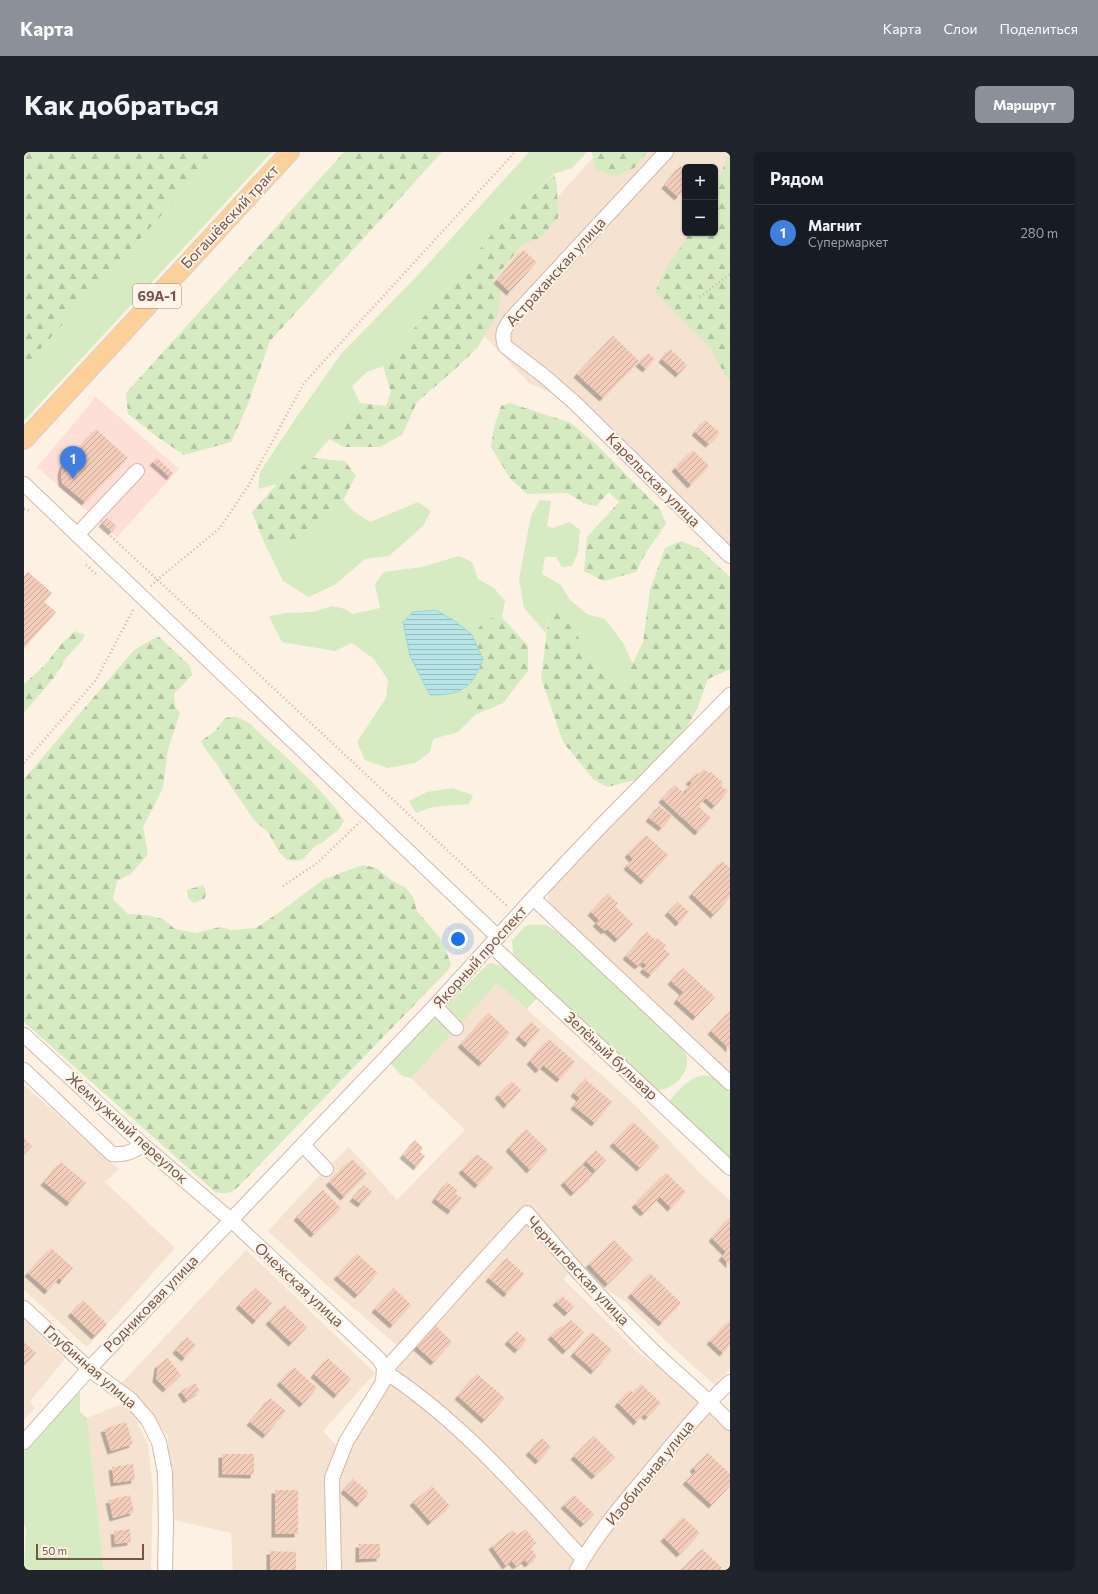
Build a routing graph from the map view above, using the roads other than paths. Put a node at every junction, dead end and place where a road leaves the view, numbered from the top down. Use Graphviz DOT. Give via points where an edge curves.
graph roads {
  1 [pos="290,152"];
  2 [pos="666,152"];
  3 [pos="576,404"];
  4 [pos="24,440"];
  5 [pos="137,471"];
  6 [pos="24,484"];
  7 [pos="77,535"];
  8 [pos="730,556"];
  9 [pos="730,695"];
  10 [pos="533,898"];
  11 [pos="495,941"];
  12 [pos="435,1006"];
  13 [pos="456,1028"];
  14 [pos="24,1036"];
  15 [pos="24,1070"];
  16 [pos="730,1083"];
  17 [pos="143,1145"];
  18 [pos="302,1145"];
  19 [pos="730,1168"];
  20 [pos="326,1169"];
  21 [pos="231,1220"];
  22 [pos="24,1308"];
  23 [pos="89,1369"];
  24 [pos="384,1371"];
  25 [pos="730,1382"];
  26 [pos="709,1400"];
  27 [pos="730,1422"];
  28 [pos="24,1442"];
  29 [pos="580,1564"];
  30 [pos="165,1570"];
  31 [pos="334,1570"];
  1 -- 4 [label="main road, Богашёвский тракт / 69А-1"];
  2 -- 3 [label="street, Астраханская улица" via="503,330 505,346"];
  3 -- 8 [label="street, Карельская улица"];
  5 -- 7 [label="street"];
  6 -- 7 [label="street, Зелёный бульвар"];
  7 -- 11 [label="street, Зелёный бульвар" via="368,813"];
  9 -- 10 [label="street, Якорный проспект"];
  10 -- 11 [label="street, Якорный проспект"];
  10 -- 16 [label="street"];
  11 -- 12 [label="street, Якорный проспект"];
  11 -- 19 [label="street, Зелёный бульвар"];
  12 -- 13 [label="street"];
  12 -- 18 [label="street, Якорный проспект"];
  14 -- 17 [label="street, Жемчужный переулок"];
  15 -- 17 [label="street" via="112,1154 131,1153"];
  17 -- 21 [label="street, Жемчужный переулок"];
  18 -- 20 [label="street"];
  18 -- 21 [label="street, Якорный проспект"];
  21 -- 23 [label="street, Родниковая улица"];
  21 -- 24 [label="street, Онежская улица" via="379,1359"];
  22 -- 23 [label="street, Глубинная улица"];
  23 -- 28 [label="street, Родниковая улица"];
  23 -- 30 [label="street, Глубинная улица" via="131,1400 148,1420 159,1442 165,1472"];
  24 -- 26 [label="street, Черниговская улица" via="527,1213 581,1276 647,1345"];
  24 -- 29 [label="street" via="427,1402 487,1455"];
  24 -- 31 [label="street" via="383,1382 346,1442 332,1478"];
  25 -- 26 [label="street, Изобильная улица"];
  26 -- 27 [label="street, Черниговская улица"];
  26 -- 29 [label="street, Изобильная улица" via="628,1498"];
}
